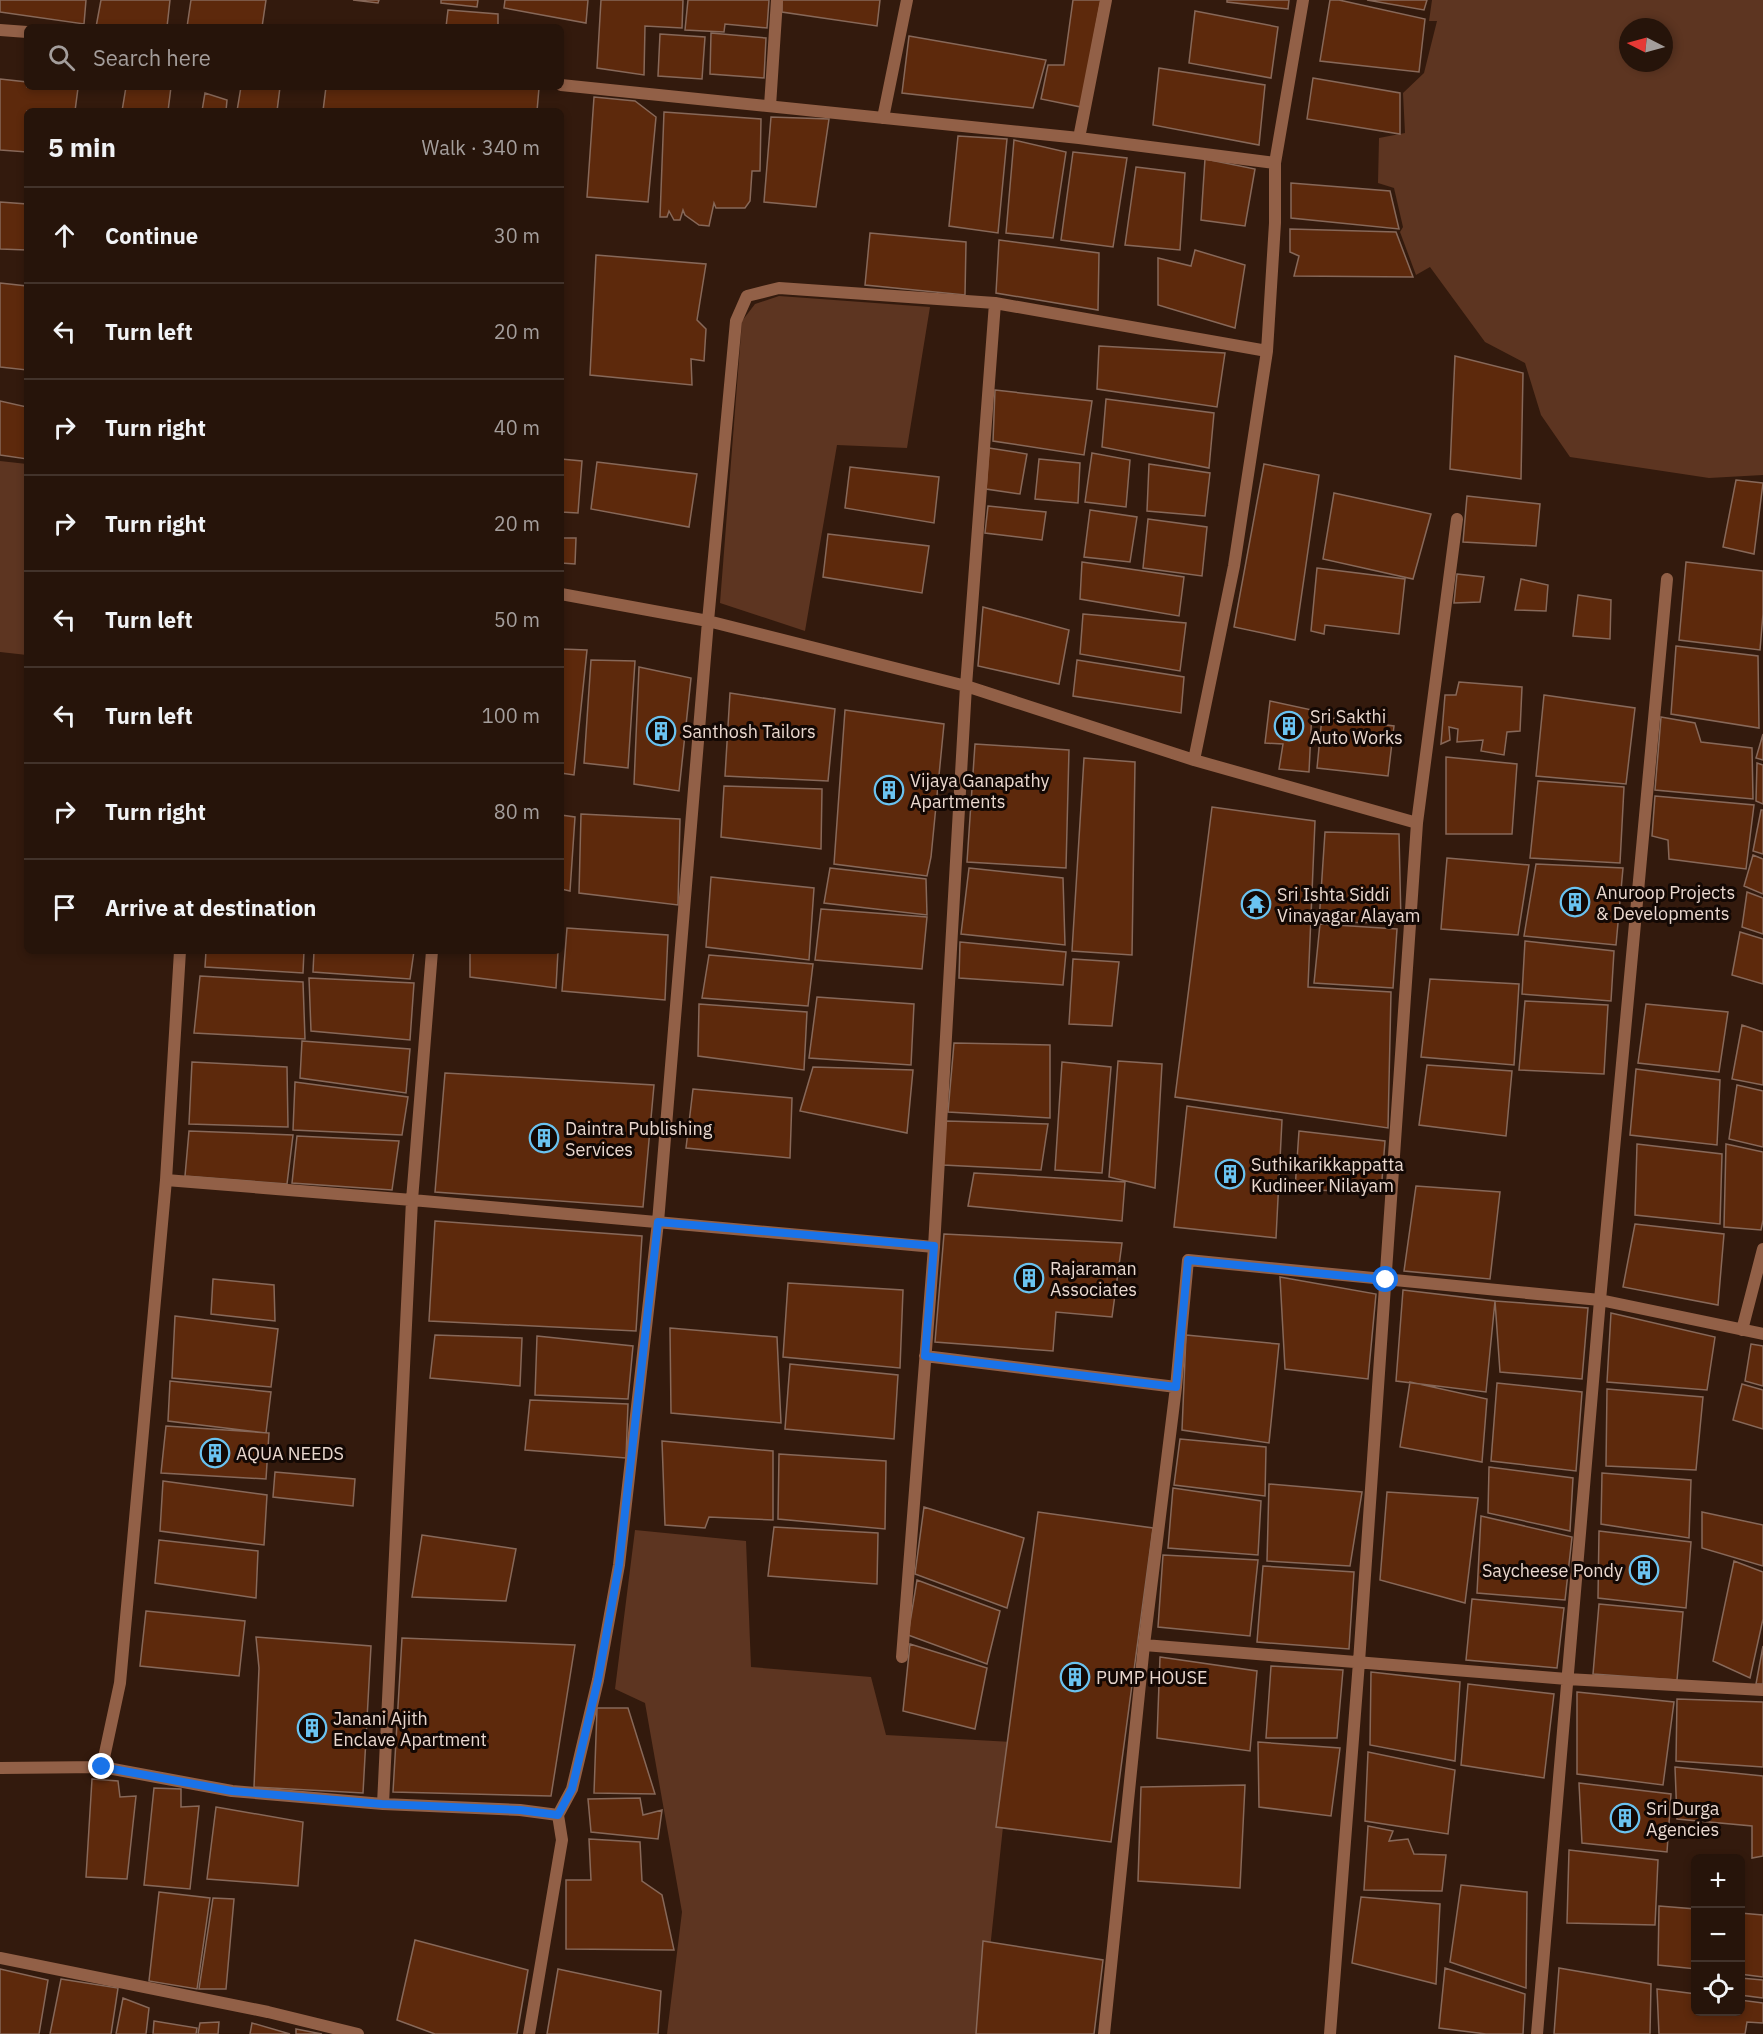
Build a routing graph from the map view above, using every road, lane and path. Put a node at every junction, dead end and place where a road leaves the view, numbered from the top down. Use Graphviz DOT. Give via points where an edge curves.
graph roads {
  1 [pos="777,0"];
  2 [pos="907,0"];
  3 [pos="1106,0"];
  4 [pos="1303,0"];
  5 [pos="0,30"];
  6 [pos="24,32"];
  7 [pos="564,86"];
  8 [pos="770,106"];
  9 [pos="883,118"];
  10 [pos="1079,138"];
  11 [pos="1275,163"];
  12 [pos="995,303"];
  13 [pos="1267,351"];
  14 [pos="1457,519"];
  15 [pos="1667,579"];
  16 [pos="564,595"];
  17 [pos="708,621"];
  18 [pos="966,686"];
  19 [pos="1194,760"];
  20 [pos="1417,823"];
  21 [pos="180,954"];
  22 [pos="432,954"];
  23 [pos="166,1180"];
  24 [pos="412,1200"];
  25 [pos="658,1222"];
  26 [pos="934,1246"];
  27 [pos="1763,1249"];
  28 [pos="1386,1280"];
  29 [pos="1600,1300"];
  30 [pos="1742,1330"];
  31 [pos="1763,1334"];
  32 [pos="925,1356"];
  33 [pos="1176,1387"];
  34 [pos="1144,1645"];
  35 [pos="902,1657"];
  36 [pos="1359,1662"];
  37 [pos="1567,1678"];
  38 [pos="1763,1690"];
  39 [pos="102,1767"];
  40 [pos="0,1768"];
  41 [pos="382,1804"];
  42 [pos="558,1815"];
  43 [pos="0,1958"];
  44 [pos="358,2034"];
  45 [pos="529,2034"];
  46 [pos="1104,2034"];
  47 [pos="1330,2034"];
  48 [pos="1537,2034"];
  1 -- 8 [label="street"];
  2 -- 9 [label="street"];
  3 -- 10 [label="street"];
  4 -- 11 [label="street"];
  5 -- 6 [label="street"];
  7 -- 8 [label="street"];
  8 -- 9 [label="street"];
  9 -- 10 [label="street"];
  10 -- 11 [label="street"];
  11 -- 13 [label="street"];
  12 -- 13 [label="street"];
  12 -- 17 [label="street" via="779,288 747,296 736,321"];
  12 -- 18 [label="street"];
  13 -- 19 [label="street" via="1234,566"];
  14 -- 20 [label="street"];
  15 -- 29 [label="street"];
  16 -- 17 [label="street"];
  17 -- 18 [label="street"];
  17 -- 25 [label="street"];
  18 -- 19 [label="street"];
  18 -- 26 [label="street"];
  19 -- 20 [label="street"];
  20 -- 28 [label="street"];
  21 -- 23 [label="street"];
  22 -- 24 [label="street"];
  23 -- 24 [label="street"];
  23 -- 39 [label="street" via="120,1683"];
  24 -- 25 [label="street"];
  24 -- 41 [label="street"];
  25 -- 26 [label="street"];
  25 -- 42 [label="street" via="619,1565 575,1778"];
  26 -- 32 [label="street"];
  27 -- 30 [label="street"];
  28 -- 29 [label="street"];
  28 -- 33 [label="street" via="1188,1260"];
  28 -- 36 [label="street"];
  29 -- 30 [label="street"];
  29 -- 37 [label="street"];
  30 -- 31 [label="street"];
  32 -- 33 [label="street"];
  32 -- 35 [label="street"];
  33 -- 34 [label="street"];
  34 -- 36 [label="street"];
  34 -- 46 [label="street"];
  36 -- 37 [label="street"];
  36 -- 47 [label="street"];
  37 -- 38 [label="street"];
  37 -- 48 [label="street"];
  39 -- 40 [label="street"];
  39 -- 41 [label="street" via="232,1791"];
  41 -- 42 [label="street"];
  42 -- 45 [label="street" via="562,1840"];
  43 -- 44 [label="street"];
}
